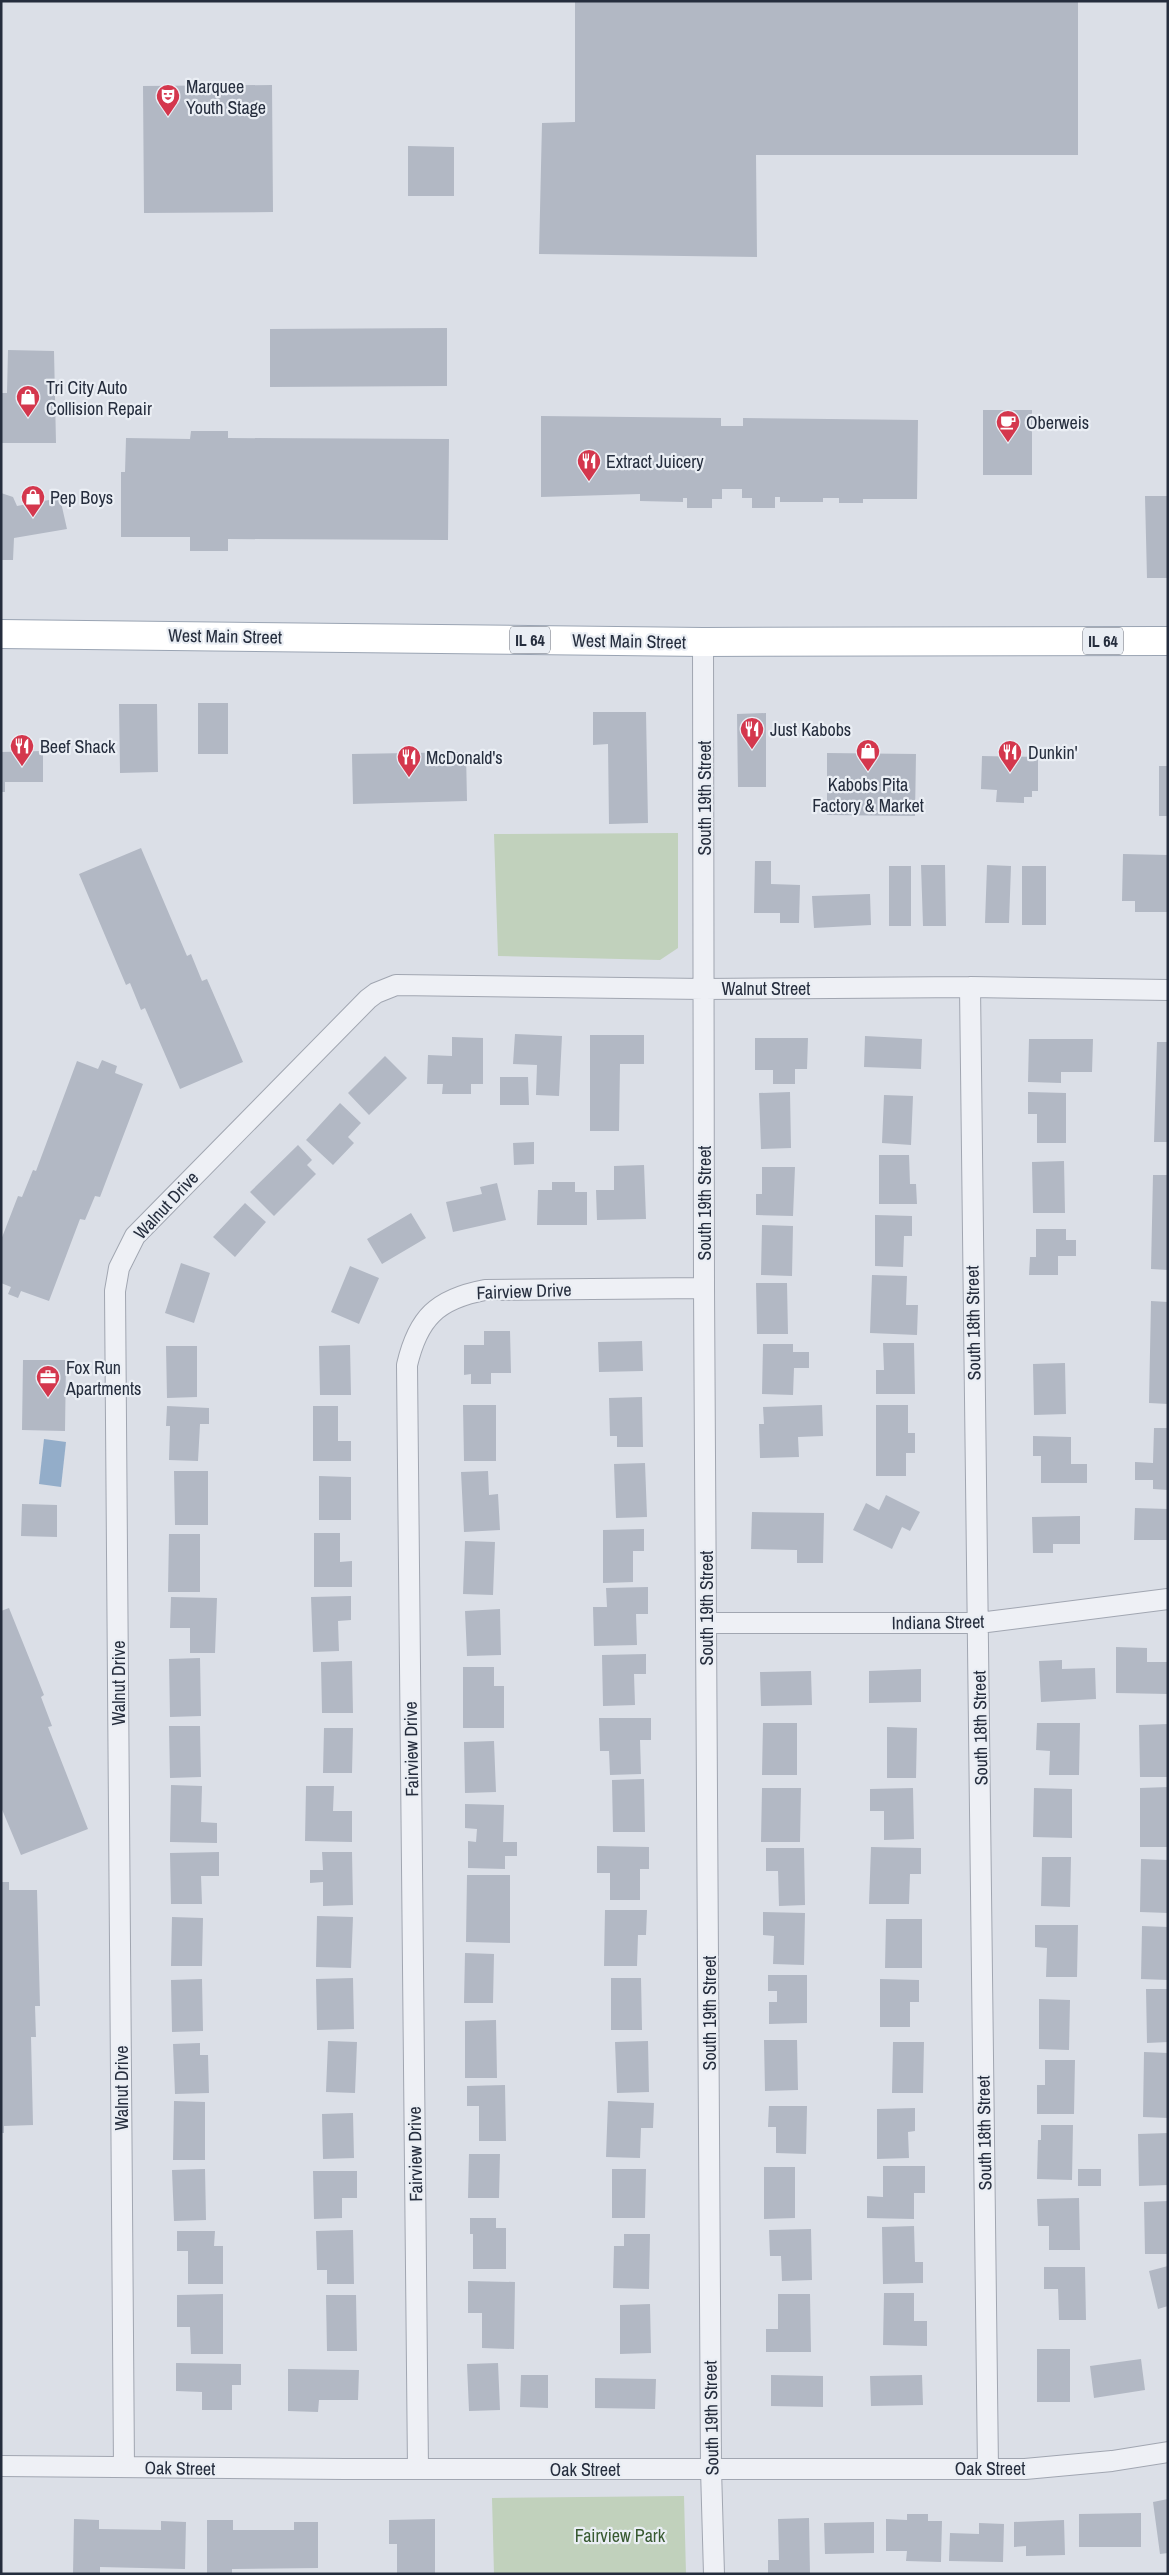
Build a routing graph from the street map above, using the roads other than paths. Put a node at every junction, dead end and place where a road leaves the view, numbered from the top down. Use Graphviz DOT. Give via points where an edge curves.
graph roads {
  1 [pos="1,634"];
  2 [pos="1168,641"];
  3 [pos="703,642"];
  4 [pos="970,987"];
  5 [pos="704,989"];
  6 [pos="1168,990"];
  7 [pos="368,998"];
  8 [pos="704,1288"];
  9 [pos="1168,1599"];
  10 [pos="706,1623"];
  11 [pos="979,1623"];
  12 [pos="1168,2452"];
  13 [pos="1,2466"];
  14 [pos="124,2467"];
  15 [pos="418,2469"];
  16 [pos="711,2469"];
  17 [pos="988,2469"];
  18 [pos="714,2574"];
  1 -- 3 [label="main road, West Main Street / IL 64"];
  2 -- 3 [label="main road, West Main Street / IL 64"];
  3 -- 5 [label="street, South 19th Street"];
  4 -- 5 [label="street, Walnut Street"];
  4 -- 6 [label="street, Walnut Street"];
  4 -- 11 [label="street, South 18th Street"];
  5 -- 7 [label="street, Walnut Street" via="416,984 396,985"];
  5 -- 8 [label="street, South 19th Street"];
  7 -- 14 [label="street, Walnut Drive" via="142,1226 126,1250 119,1268 116,1300"];
  8 -- 10 [label="street, South 19th Street"];
  8 -- 15 [label="street, Fairview Drive" via="485,1290 442,1304 426,1318 413,1340 407,1365"];
  9 -- 11 [label="street, Indiana Street"];
  10 -- 11 [label="street, Indiana Street"];
  10 -- 16 [label="street, South 19th Street"];
  11 -- 17 [label="street, South 18th Street"];
  12 -- 17 [label="street, Oak Street" via="1112,2461"];
  13 -- 14 [label="street, Oak Street"];
  14 -- 15 [label="street, Oak Street"];
  15 -- 16 [label="street, Oak Street"];
  16 -- 17 [label="street, Oak Street"];
  16 -- 18 [label="street, South 19th Street"];
}
